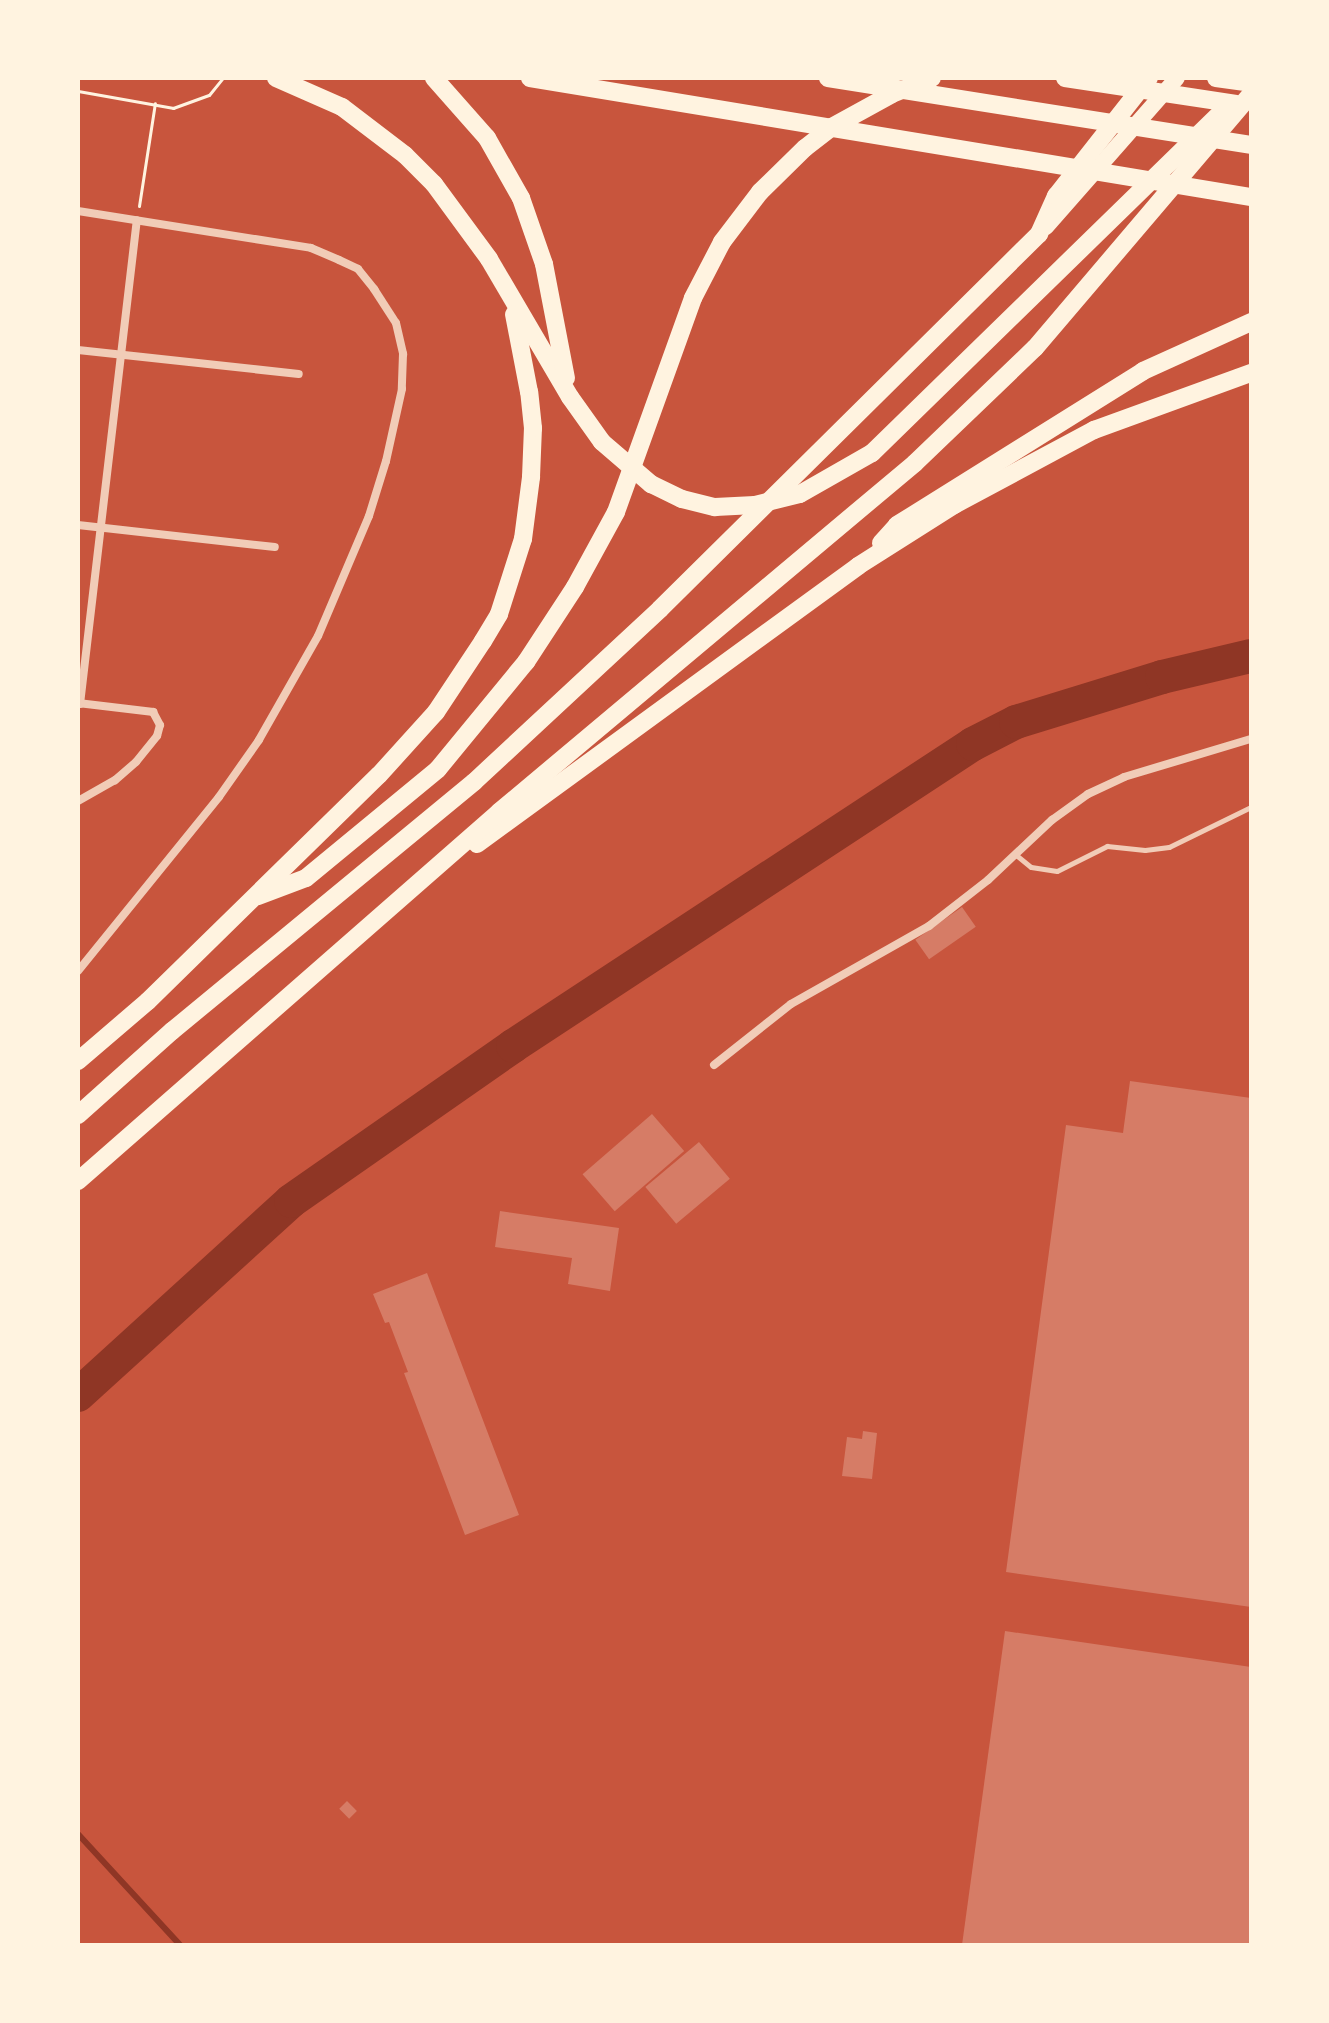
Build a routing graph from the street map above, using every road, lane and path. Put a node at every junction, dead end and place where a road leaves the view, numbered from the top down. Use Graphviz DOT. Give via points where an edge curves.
graph roads {
  1 [pos="223,78"];
  2 [pos="276,78"];
  3 [pos="434,78"];
  4 [pos="530,78"];
  5 [pos="828,78"];
  6 [pos="932,78"];
  7 [pos="1065,78"];
  8 [pos="1149,78"];
  9 [pos="1177,78"];
  10 [pos="1216,78"];
  11 [pos="1251,83"];
  12 [pos="78,91"];
  13 [pos="1251,94"];
  14 [pos="155,103"];
  15 [pos="1251,106"];
  16 [pos="1251,145"];
  17 [pos="1243,196"];
  18 [pos="78,211"];
  19 [pos="137,220"];
  20 [pos="1039,234"];
  21 [pos="511,299"];
  22 [pos="1251,322"];
  23 [pos="78,350"];
  24 [pos="121,355"];
  25 [pos="1251,373"];
  26 [pos="299,374"];
  27 [pos="570,397"];
  28 [pos="78,525"];
  29 [pos="102,528"];
  30 [pos="275,547"];
  31 [pos="858,566"];
  32 [pos="79,704"];
  33 [pos="1251,739"];
  34 [pos="78,801"];
  35 [pos="1251,807"];
  36 [pos="1016,855"];
  37 [pos="437,869"];
  38 [pos="258,896"];
  39 [pos="78,971"];
  40 [pos="78,1061"];
  41 [pos="714,1065"];
  42 [pos="78,1115"];
  43 [pos="78,1181"];
  1 -- 14 [label="path" via="209,95 192,104 173,108"];
  2 -- 21 [label="highway" via="342,107 405,155 462,219"];
  3 -- 27 [label="highway" via="480,128 530,220"];
  4 -- 17 [label="highway"];
  5 -- 16 [label="highway"];
  6 -- 38 [label="highway" via="832,127 782,169 740,216 693,298 616,512 526,662 438,769 306,878"];
  7 -- 15 [label="highway"];
  8 -- 20 [label="highway" via="1056,196"];
  9 -- 20 [label="highway"];
  10 -- 11 [label="highway"];
  11 -- 27 [label="highway" via="872,453 831,479 778,501 715,507 666,492 619,460"];
  12 -- 14 [label="path"];
  13 -- 37 [label="highway" via="1035,348 915,463"];
  14 -- 19 [label="path"];
  18 -- 19 [label="street"];
  19 -- 24 [label="street"];
  19 -- 39 [label="street" via="311,248 358,269 396,323 403,354 402,389 369,516 318,636 259,740 153,883"];
  20 -- 42 [label="highway" via="514,746"];
  21 -- 27 [label="highway"];
  21 -- 38 [label="highway" via="529,392 532,453 523,539 499,614 436,712"];
  22 -- 31 [label="highway" via="1143,371 897,525"];
  23 -- 24 [label="street"];
  24 -- 26 [label="street"];
  24 -- 29 [label="street"];
  25 -- 31 [label="highway" via="1094,430 954,505"];
  28 -- 29 [label="street"];
  29 -- 30 [label="street"];
  29 -- 32 [label="street"];
  31 -- 37 [label="highway" via="512,822"];
  32 -- 34 [label="street" via="153,712 159,718 157,736 136,762"];
  33 -- 36 [label="street" via="1112,782 1052,820"];
  35 -- 36 [label="lane" via="1169,847 1107,846 1057,871 1031,867"];
  36 -- 41 [label="street" via="929,926 791,1004"];
  37 -- 43 [label="highway"];
  38 -- 40 [label="highway"];
}
